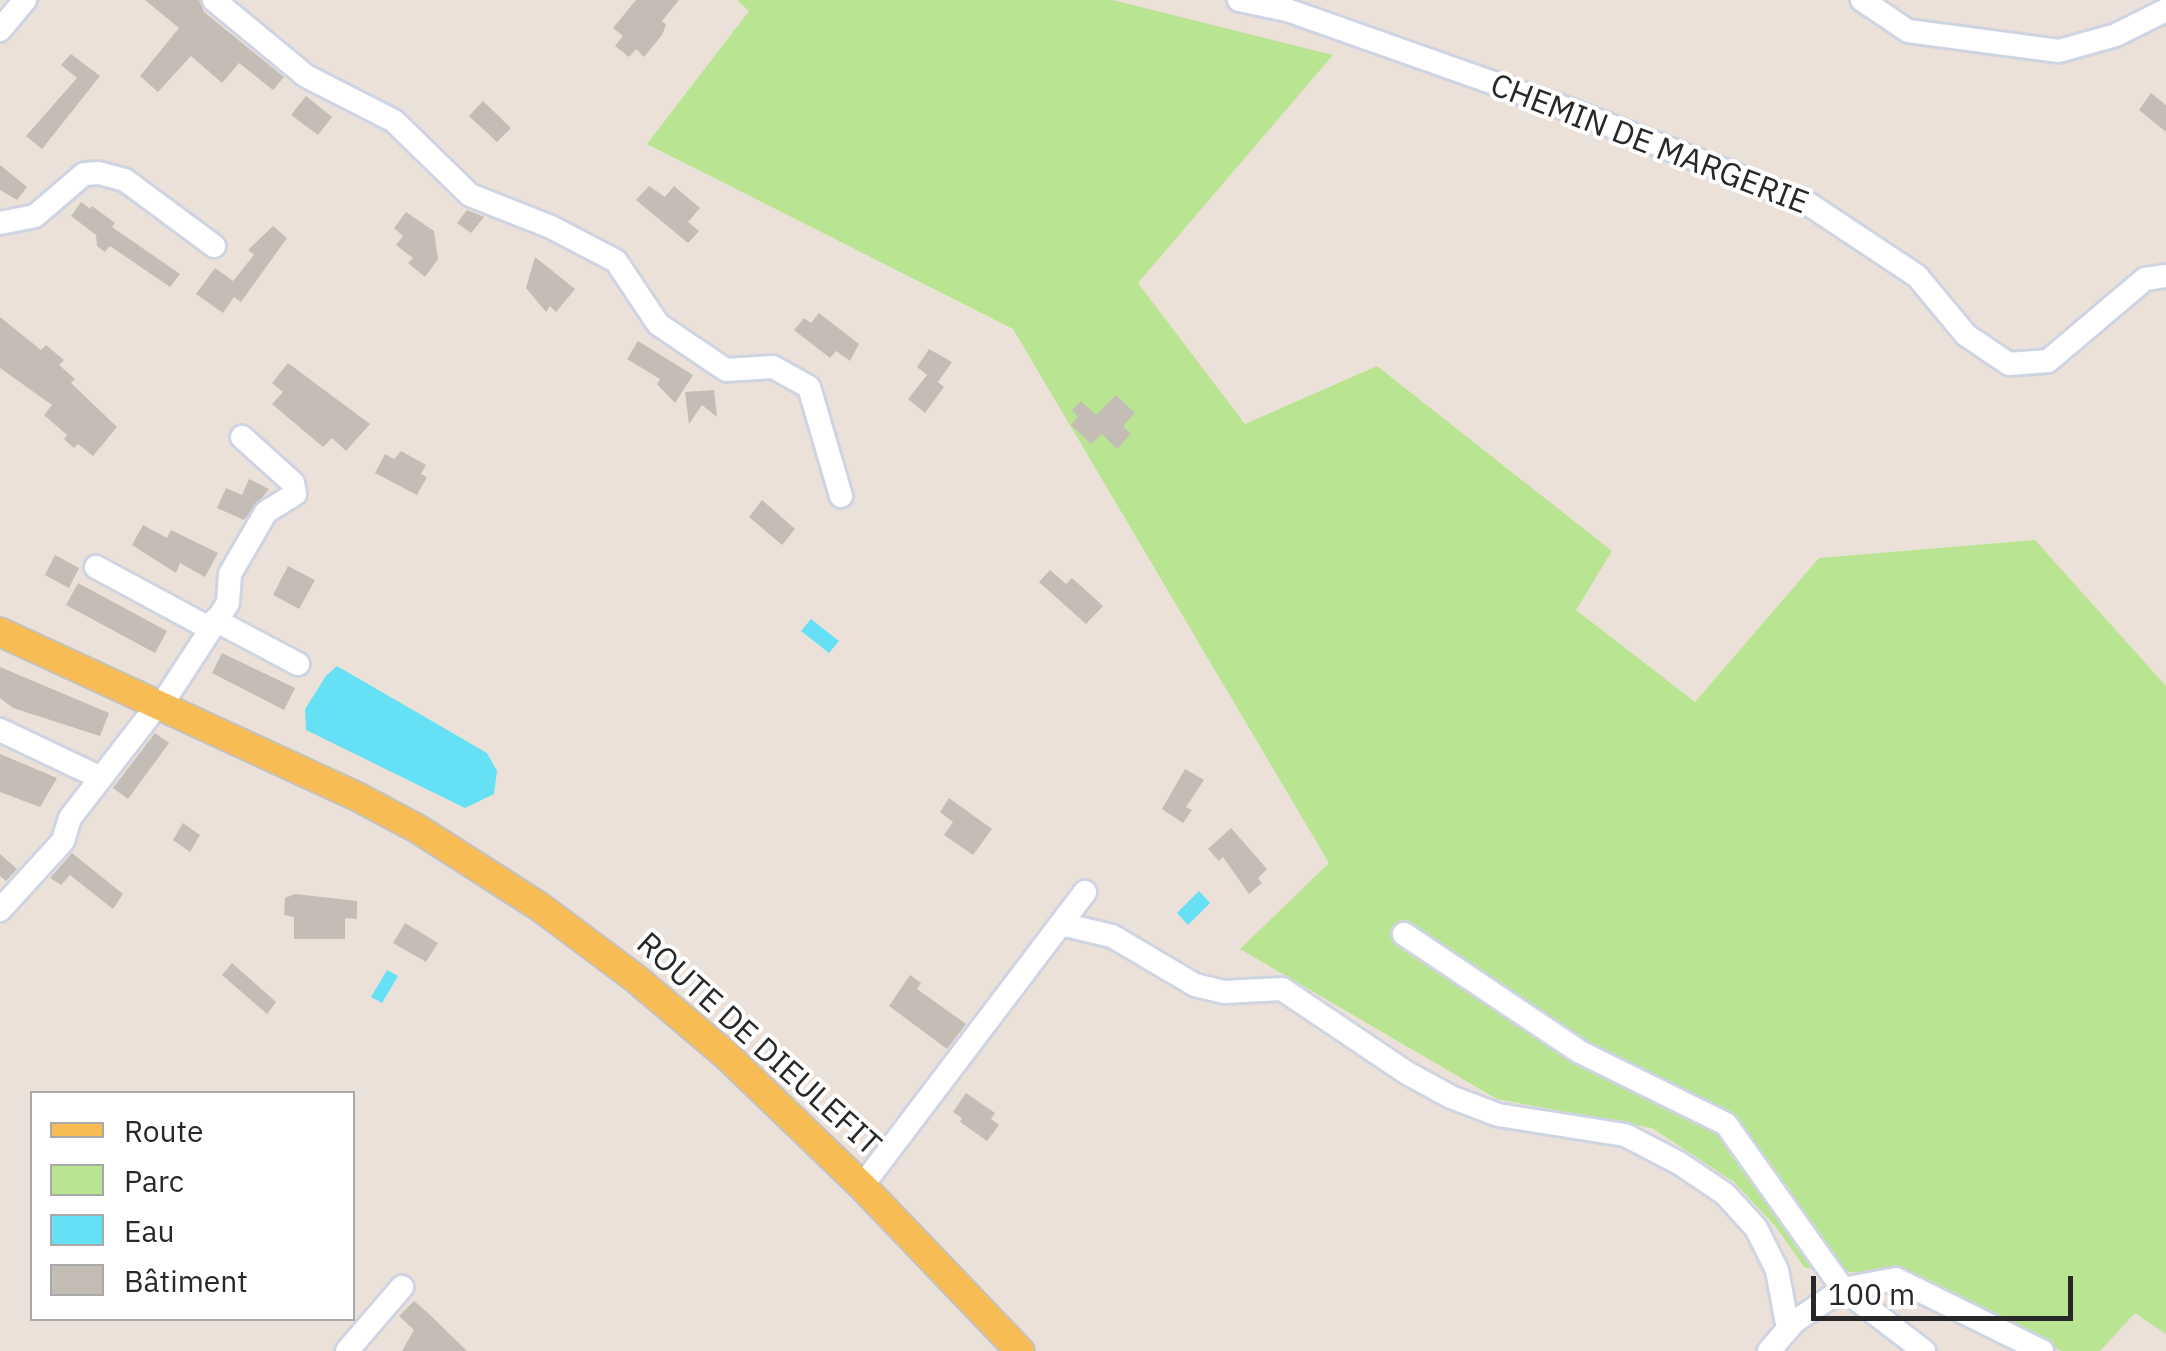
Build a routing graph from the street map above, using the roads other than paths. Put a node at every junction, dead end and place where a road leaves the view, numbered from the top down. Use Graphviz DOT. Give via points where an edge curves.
graph roads {
  1 [pos="25,0"];
  2 [pos="214,0"];
  3 [pos="1239,0"];
  4 [pos="1862,0"];
  5 [pos="2166,10"];
  6 [pos="0,30"];
  7 [pos="0,223"];
  8 [pos="214,246"];
  9 [pos="2166,276"];
  10 [pos="242,436"];
  11 [pos="841,496"];
  12 [pos="96,566"];
  13 [pos="212,624"];
  14 [pos="0,629"];
  15 [pos="298,664"];
  16 [pos="160,703"];
  17 [pos="0,730"];
  18 [pos="101,778"];
  19 [pos="1085,892"];
  20 [pos="0,910"];
  21 [pos="1061,924"];
  22 [pos="1404,934"];
  23 [pos="862,1186"];
  24 [pos="402,1287"];
  25 [pos="1843,1289"];
  26 [pos="1788,1329"];
  27 [pos="347,1351"];
  28 [pos="1020,1351"];
  29 [pos="1769,1351"];
  30 [pos="1924,1351"];
  31 [pos="2042,1351"];
  1 -- 6 [label="street"];
  2 -- 11 [label="street" via="306,76 394,121 470,194 616,261 658,324 726,370 773,367 809,387"];
  3 -- 9 [label="street, CHEMIN DE MARGERIE" via="1288,10 1556,105 1807,203 1917,276 1966,335 2009,364 2048,361 2145,279"];
  4 -- 5 [label="street" via="1908,31 2059,51 2116,35"];
  7 -- 8 [label="street" via="34,216 84,174 98,174 125,180"];
  10 -- 13 [label="street" via="292,482 295,494 266,512 230,574 228,603"];
  12 -- 13 [label="street"];
  13 -- 15 [label="street"];
  13 -- 16 [label="street"];
  14 -- 16 [label="main road, ROUTE DE DIEULEFIT"];
  16 -- 18 [label="street"];
  16 -- 23 [label="main road, ROUTE DE DIEULEFIT" via="418,829 540,907 726,1055"];
  17 -- 18 [label="street"];
  18 -- 20 [label="street" via="62,841"];
  19 -- 21 [label="street"];
  21 -- 23 [label="street"];
  21 -- 26 [label="street" via="1112,936 1195,985 1224,992 1282,989 1451,1097 1498,1114 1626,1135 1679,1162 1725,1194 1756,1228 1777,1270"];
  22 -- 25 [label="street" via="1580,1052 1726,1124"];
  23 -- 28 [label="main road, ROUTE DE DIEULEFIT"];
  24 -- 27 [label="street"];
  25 -- 26 [label="street"];
  25 -- 30 [label="street"];
  25 -- 31 [label="street" via="1896,1280"];
  26 -- 29 [label="street"];
}
